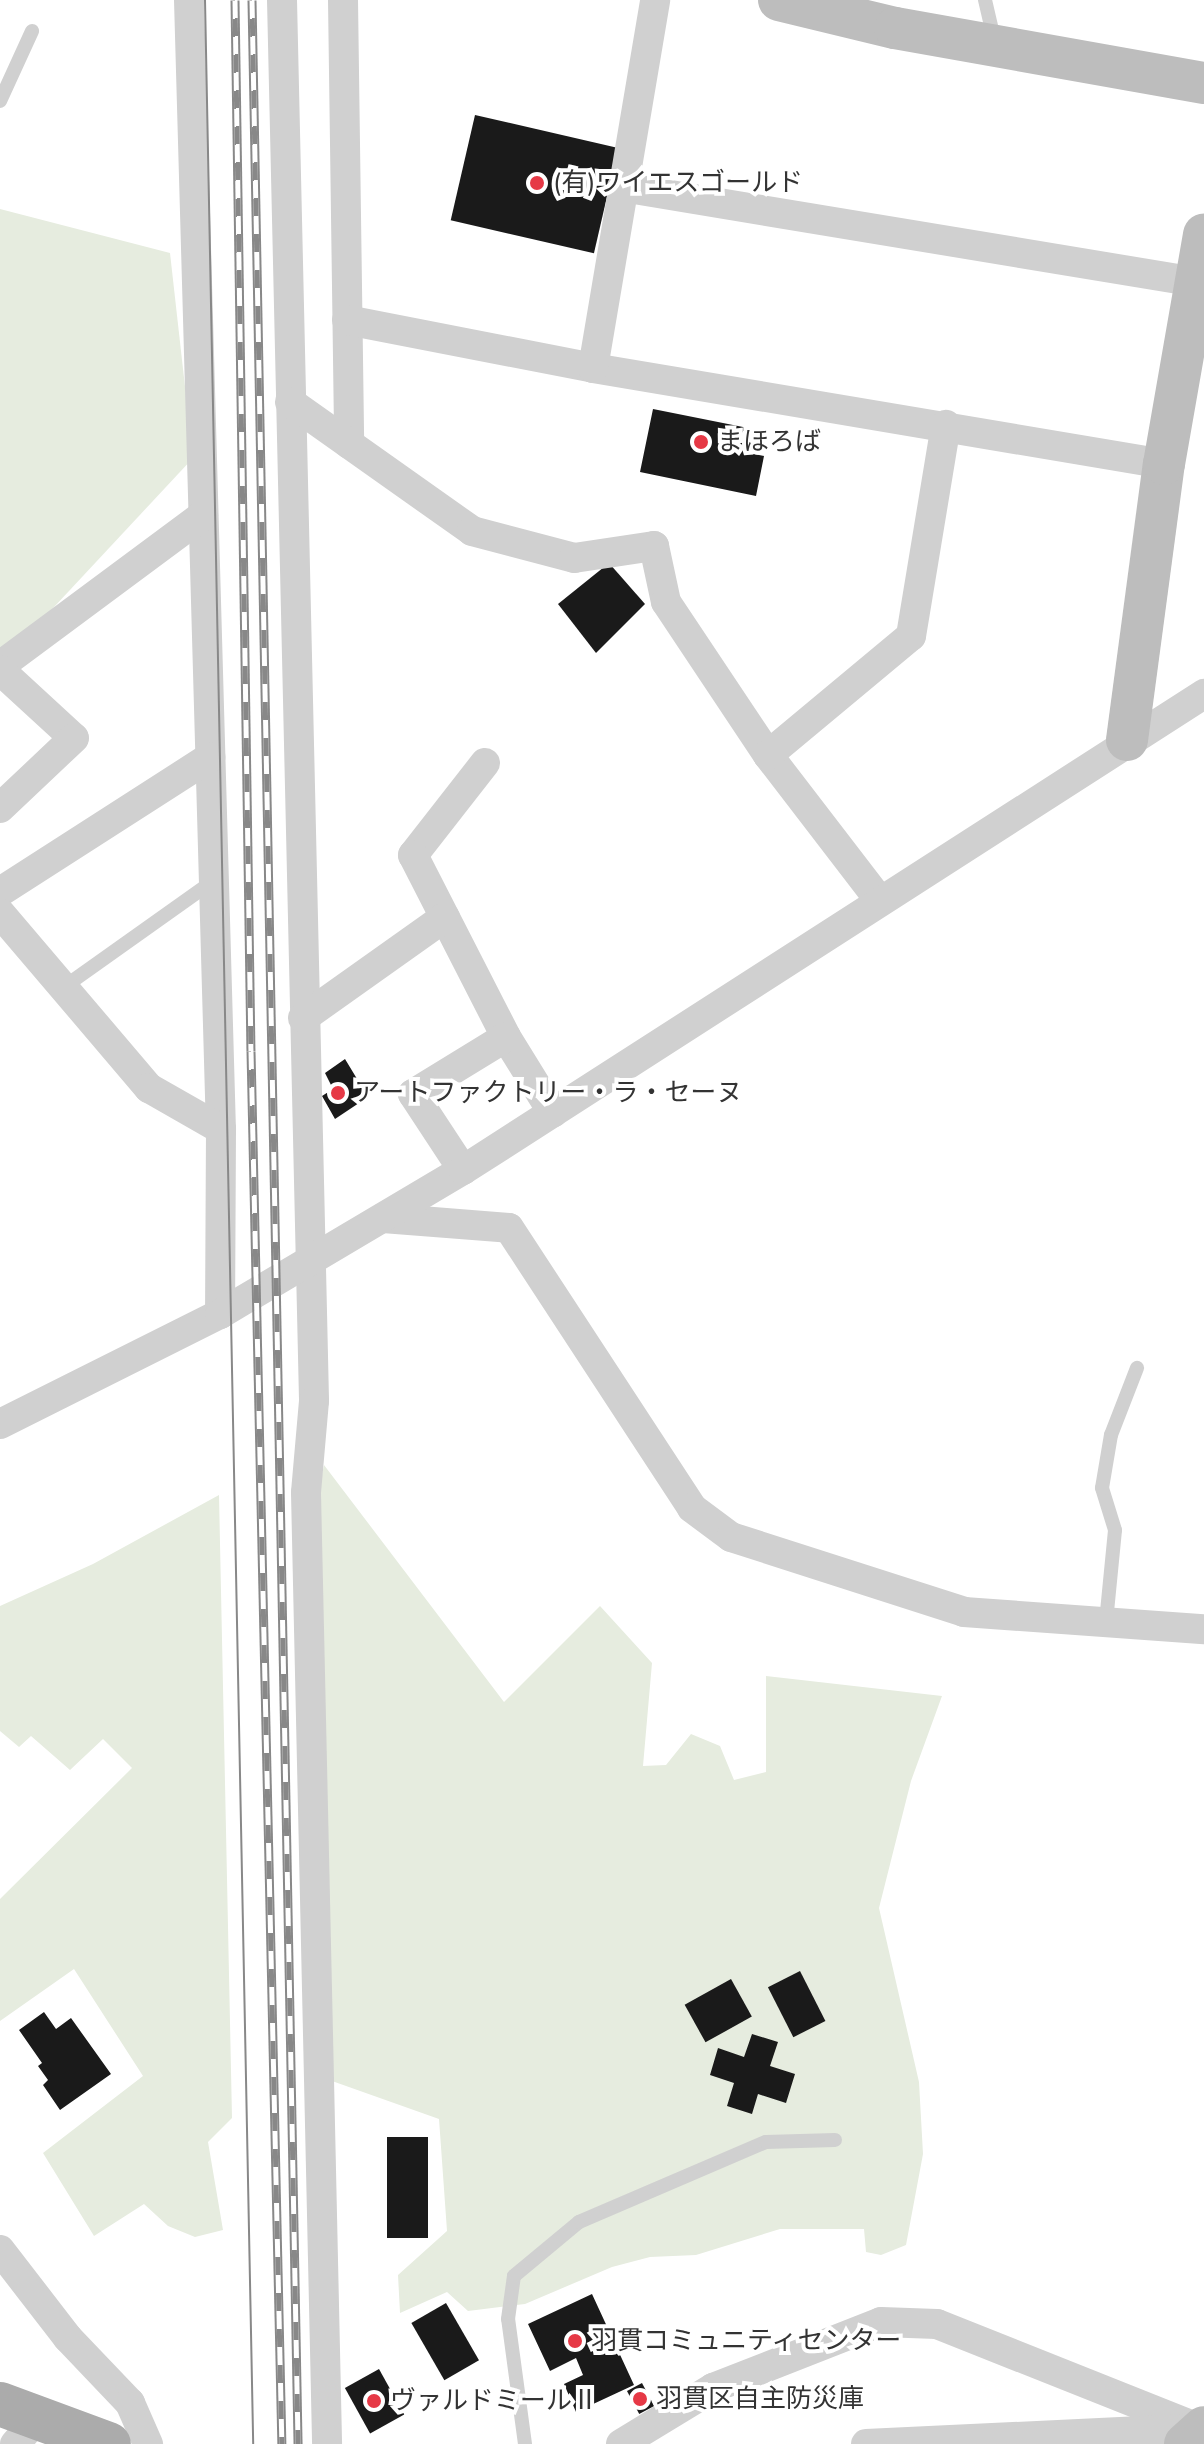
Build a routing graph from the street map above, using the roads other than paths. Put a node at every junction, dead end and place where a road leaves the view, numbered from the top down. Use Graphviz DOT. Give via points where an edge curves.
graph roads {
  1 [pos="189,0"];
  2 [pos="282,0"];
  3 [pos="343,0"];
  4 [pos="655,0"];
  5 [pos="779,0"];
  6 [pos="985,0"];
  7 [pos="888,14"];
  8 [pos="32,31"];
  9 [pos="996,46"];
  10 [pos="1204,83"];
  11 [pos="0,101"];
  12 [pos="622,187"];
  13 [pos="1204,234"];
  14 [pos="1196,282"];
  15 [pos="347,320"];
  16 [pos="593,368"];
  17 [pos="290,402"];
  18 [pos="946,425"];
  19 [pos="349,444"];
  20 [pos="1164,464"];
  21 [pos="203,515"];
  22 [pos="0,668"];
  23 [pos="1204,694"];
  24 [pos="1127,740"];
  25 [pos="768,755"];
  26 [pos="210,757"];
  27 [pos="485,763"];
  28 [pos="0,808"];
  29 [pos="214,881"];
  30 [pos="0,892"];
  31 [pos="880,901"];
  32 [pos="0,913"];
  33 [pos="445,917"];
  34 [pos="64,987"];
  35 [pos="303,1018"];
  36 [pos="506,1037"];
  37 [pos="553,1113"];
  38 [pos="221,1129"];
  39 [pos="463,1170"];
  40 [pos="383,1218"];
  41 [pos="308,1263"];
  42 [pos="220,1314"];
  43 [pos="1137,1368"];
  44 [pos="0,1424"];
  45 [pos="1106,1622"];
  46 [pos="1204,1629"];
  47 [pos="835,2140"];
  48 [pos="0,2250"];
  49 [pos="17,2422"];
  50 [pos="1196,2433"];
  51 [pos="109,2444"];
  52 [pos="148,2444"];
  53 [pos="327,2444"];
  54 [pos="525,2444"];
  55 [pos="621,2444"];
  56 [pos="866,2444"];
  1 -- 21 [label="street"];
  2 -- 17 [label="street"];
  3 -- 15 [label="street"];
  4 -- 12 [label="street"];
  5 -- 7 [label="street"];
  6 -- 9 [label="lane"];
  7 -- 9 [label="street"];
  8 -- 11 [label="lane"];
  9 -- 10 [label="street"];
  12 -- 14 [label="street"];
  12 -- 16 [label="street"];
  13 -- 14 [label="street"];
  14 -- 20 [label="street"];
  15 -- 16 [label="street"];
  15 -- 19 [label="street"];
  16 -- 18 [label="street"];
  17 -- 19 [label="street"];
  17 -- 35 [label="street"];
  18 -- 20 [label="street"];
  18 -- 25 [label="street" via="911,636"];
  19 -- 25 [label="street" via="472,531 574,558 654,546 666,602"];
  20 -- 24 [label="street"];
  21 -- 22 [label="street"];
  21 -- 26 [label="street"];
  22 -- 28 [label="street" via="74,738"];
  23 -- 24 [label="street"];
  24 -- 31 [label="street"];
  25 -- 31 [label="street"];
  26 -- 29 [label="street"];
  26 -- 30 [label="street"];
  27 -- 33 [label="street" via="413,855"];
  29 -- 34 [label="lane"];
  29 -- 38 [label="street"];
  31 -- 37 [label="street"];
  32 -- 34 [label="street"];
  33 -- 35 [label="street"];
  33 -- 36 [label="street"];
  34 -- 38 [label="street" via="149,1088"];
  35 -- 41 [label="street"];
  36 -- 37 [label="street"];
  36 -- 39 [label="street" via="413,1094"];
  37 -- 39 [label="street"];
  38 -- 42 [label="street"];
  39 -- 40 [label="street"];
  40 -- 41 [label="street"];
  40 -- 45 [label="street" via="509,1228 692,1508 731,1537 964,1612"];
  41 -- 42 [label="street"];
  41 -- 53 [label="street" via="314,1401 306,1493"];
  42 -- 44 [label="street"];
  43 -- 45 [label="lane" via="1111,1435 1102,1488 1115,1530"];
  45 -- 46 [label="street"];
  47 -- 54 [label="lane" via="766,2142 579,2222 514,2276 508,2319"];
  48 -- 52 [label="street" via="68,2338 130,2403"];
  49 -- 51 [label="main road"];
  50 -- 55 [label="street" via="937,2324 881,2322 713,2388"];
  50 -- 56 [label="street"];
}
